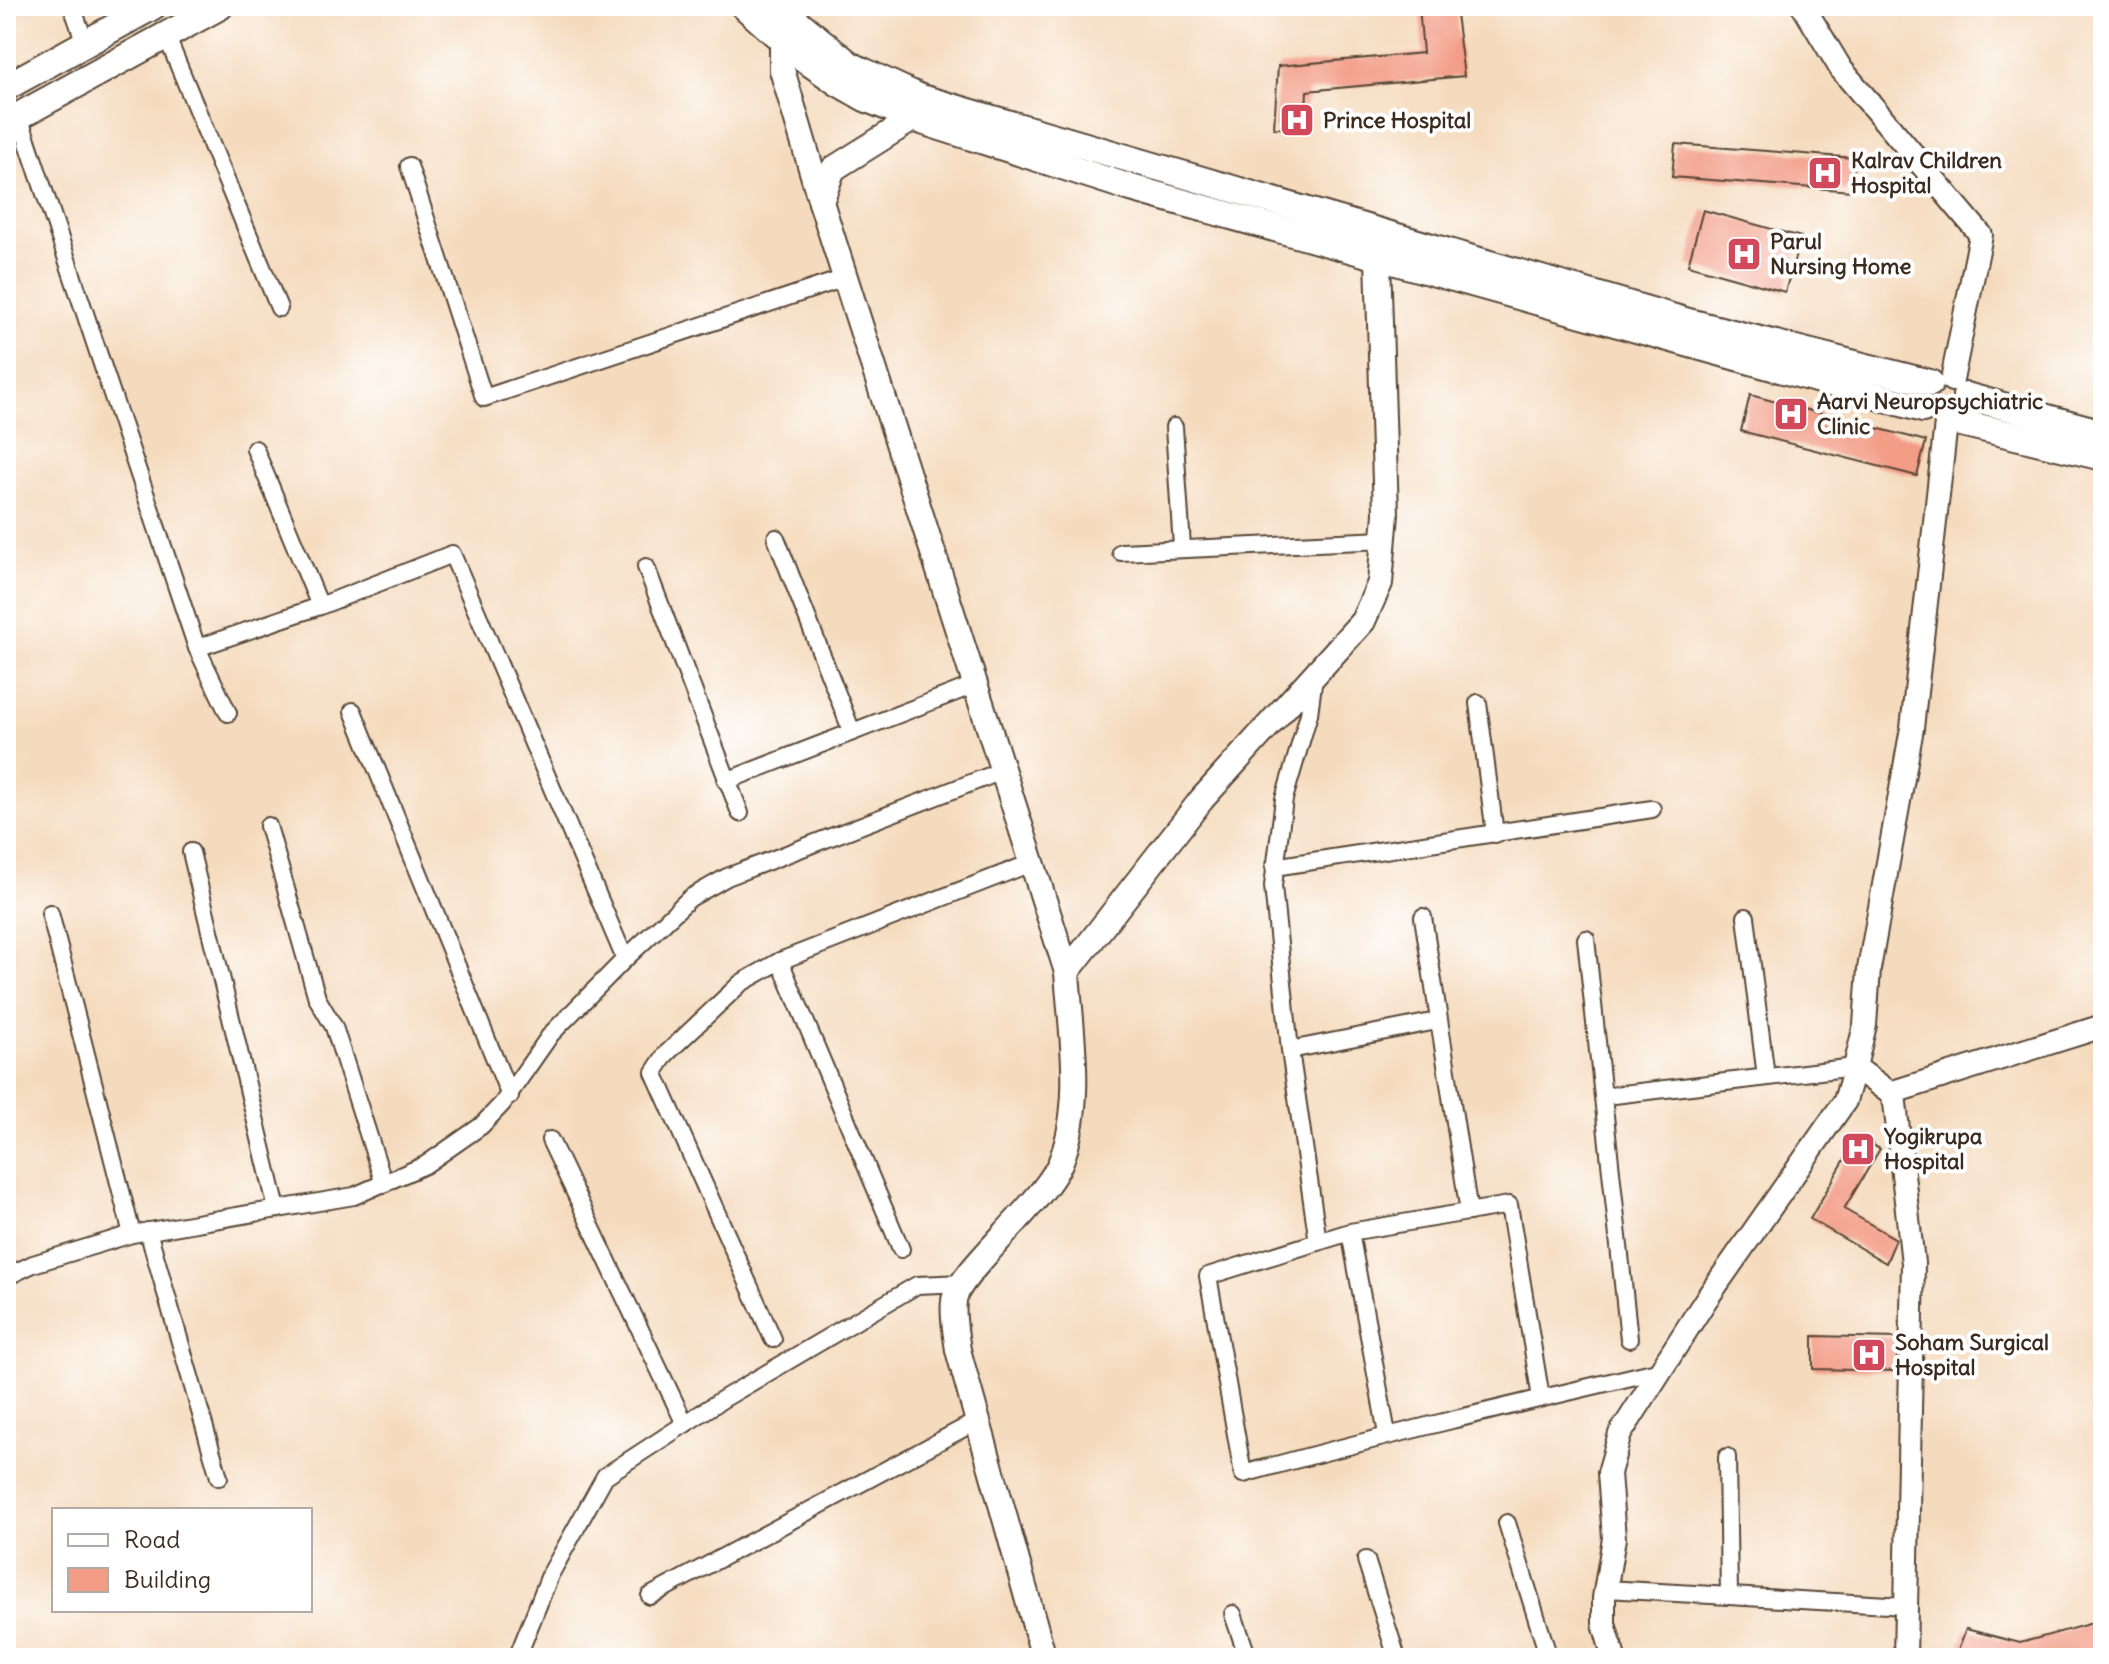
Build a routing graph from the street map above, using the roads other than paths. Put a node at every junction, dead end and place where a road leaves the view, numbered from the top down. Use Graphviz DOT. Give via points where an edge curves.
graph roads {
  1 [pos="72,6"];
  2 [pos="153,6"];
  3 [pos="220,6"];
  4 [pos="744,6"];
  5 [pos="1803,6"];
  6 [pos="782,9"];
  7 [pos="126,21"];
  8 [pos="166,35"];
  9 [pos="780,38"];
  10 [pos="85,43"];
  11 [pos="142,48"];
  12 [pos="6,87"];
  13 [pos="917,108"];
  14 [pos="12,119"];
  15 [pos="409,166"];
  16 [pos="821,202"];
  17 [pos="1382,247"];
  18 [pos="845,278"];
  19 [pos="279,308"];
  20 [pos="1949,386"];
  21 [pos="1923,409"];
  22 [pos="1950,422"];
  23 [pos="1174,427"];
  24 [pos="2103,433"];
  25 [pos="255,449"];
  26 [pos="2103,457"];
  27 [pos="776,538"];
  28 [pos="1384,540"];
  29 [pos="1182,547"];
  30 [pos="1121,552"];
  31 [pos="646,567"];
  32 [pos="320,606"];
  33 [pos="197,648"];
  34 [pos="1314,676"];
  35 [pos="974,685"];
  36 [pos="1478,703"];
  37 [pos="353,711"];
  38 [pos="228,713"];
  39 [pos="852,732"];
  40 [pos="1002,771"];
  41 [pos="726,781"];
  42 [pos="1652,809"];
  43 [pos="740,813"];
  44 [pos="268,826"];
  45 [pos="1495,834"];
  46 [pos="191,852"];
  47 [pos="1031,863"];
  48 [pos="1274,867"];
  49 [pos="50,913"];
  50 [pos="1423,917"];
  51 [pos="1746,917"];
  52 [pos="1586,939"];
  53 [pos="625,959"];
  54 [pos="780,961"];
  55 [pos="1067,972"];
  56 [pos="1437,1021"];
  57 [pos="2103,1026"];
  58 [pos="1290,1050"];
  59 [pos="1855,1067"];
  60 [pos="1766,1077"];
  61 [pos="1890,1093"];
  62 [pos="510,1096"];
  63 [pos="1605,1096"];
  64 [pos="550,1140"];
  65 [pos="384,1184"];
  66 [pos="277,1209"];
  67 [pos="1469,1212"];
  68 [pos="140,1232"];
  69 [pos="1350,1232"];
  70 [pos="1318,1242"];
  71 [pos="901,1249"];
  72 [pos="6,1277"];
  73 [pos="964,1283"];
  74 [pos="773,1339"];
  75 [pos="1629,1339"];
  76 [pos="1661,1370"];
  77 [pos="1541,1398"];
  78 [pos="977,1421"];
  79 [pos="685,1424"];
  80 [pos="1387,1434"];
  81 [pos="1727,1457"];
  82 [pos="219,1477"];
  83 [pos="1507,1523"];
  84 [pos="1366,1560"];
  85 [pos="1606,1589"];
  86 [pos="650,1596"];
  87 [pos="1729,1596"];
  88 [pos="1906,1606"];
  89 [pos="1233,1614"];
  90 [pos="1608,1656"];
  91 [pos="517,1658"];
  92 [pos="1044,1658"];
  93 [pos="1248,1658"];
  94 [pos="1397,1658"];
  95 [pos="1549,1658"];
  96 [pos="1905,1658"];
  1 -- 10 [label="street"];
  2 -- 7 [label="main road"];
  3 -- 8 [label="main road"];
  4 -- 9 [label="main road"];
  5 -- 20 [label="street" via="1841,69 1981,235"];
  6 -- 9 [label="main road"];
  6 -- 13 [label="main road" via="850,65"];
  7 -- 10 [label="main road"];
  7 -- 11 [label="main road"];
  8 -- 11 [label="main road"];
  8 -- 19 [label="street"];
  9 -- 13 [label="main road" via="865,98"];
  9 -- 16 [label="main road" via="782,70"];
  10 -- 12 [label="main road"];
  11 -- 14 [label="main road"];
  13 -- 16 [label="main road" via="833,169"];
  13 -- 17 [label="main road" via="1131,188"];
  14 -- 33 [label="street"];
  15 -- 18 [label="street" via="484,398"];
  16 -- 18 [label="main road"];
  17 -- 20 [label="main road"];
  17 -- 21 [label="main road"];
  17 -- 28 [label="main road"];
  18 -- 35 [label="main road"];
  20 -- 21 [label="main road" via="1922,395"];
  20 -- 22 [label="main road" via="1964,411"];
  20 -- 24 [label="main road"];
  21 -- 22 [label="main road" via="1932,420"];
  22 -- 26 [label="main road"];
  22 -- 59 [label="street" via="1912,728"];
  23 -- 29 [label="street"];
  25 -- 32 [label="street"];
  27 -- 39 [label="street"];
  28 -- 29 [label="street"];
  28 -- 34 [label="main road" via="1380,583 1363,621"];
  29 -- 30 [label="street"];
  31 -- 41 [label="street"];
  32 -- 33 [label="street"];
  32 -- 53 [label="street" via="452,554"];
  33 -- 38 [label="street"];
  34 -- 48 [label="street" via="1309,714 1284,799"];
  34 -- 55 [label="main road" via="1202,799"];
  35 -- 39 [label="street"];
  35 -- 40 [label="main road"];
  36 -- 45 [label="street"];
  37 -- 62 [label="street"];
  39 -- 41 [label="street"];
  40 -- 47 [label="main road"];
  40 -- 53 [label="street" via="727,877 690,898"];
  41 -- 43 [label="street"];
  42 -- 45 [label="street"];
  44 -- 65 [label="street" via="317,998 334,1027"];
  45 -- 48 [label="street"];
  46 -- 66 [label="street"];
  47 -- 54 [label="street"];
  47 -- 55 [label="main road"];
  48 -- 58 [label="street"];
  49 -- 68 [label="street"];
  50 -- 56 [label="street"];
  51 -- 60 [label="street"];
  52 -- 63 [label="street"];
  53 -- 62 [label="street" via="551,1034"];
  54 -- 71 [label="street"];
  54 -- 74 [label="street" via="741,983 672,1047 654,1072"];
  55 -- 73 [label="main road" via="1075,1091 1061,1161 1026,1214"];
  56 -- 58 [label="street"];
  56 -- 67 [label="street"];
  57 -- 61 [label="street"];
  58 -- 70 [label="street"];
  59 -- 60 [label="street"];
  59 -- 61 [label="street"];
  59 -- 76 [label="street" via="1845,1101"];
  60 -- 63 [label="street"];
  61 -- 88 [label="street" via="1913,1263"];
  62 -- 65 [label="street" via="465,1139"];
  63 -- 75 [label="street"];
  64 -- 79 [label="street"];
  65 -- 66 [label="street" via="354,1196"];
  66 -- 68 [label="street"];
  67 -- 69 [label="street"];
  67 -- 77 [label="street" via="1509,1205"];
  68 -- 72 [label="street"];
  68 -- 82 [label="street"];
  69 -- 70 [label="street"];
  69 -- 80 [label="street"];
  70 -- 80 [label="street" via="1208,1276 1243,1474"];
  73 -- 78 [label="main road" via="953,1298 958,1350"];
  73 -- 79 [label="street" via="917,1285"];
  76 -- 77 [label="street"];
  76 -- 85 [label="street" via="1614,1451 1609,1473 1614,1538"];
  77 -- 80 [label="street"];
  78 -- 86 [label="street"];
  78 -- 92 [label="main road"];
  79 -- 91 [label="street" via="605,1476 550,1575"];
  81 -- 87 [label="street"];
  83 -- 95 [label="street"];
  84 -- 94 [label="street"];
  85 -- 87 [label="street"];
  85 -- 90 [label="street"];
  87 -- 88 [label="street"];
  88 -- 96 [label="street"];
  89 -- 93 [label="street"];
}
